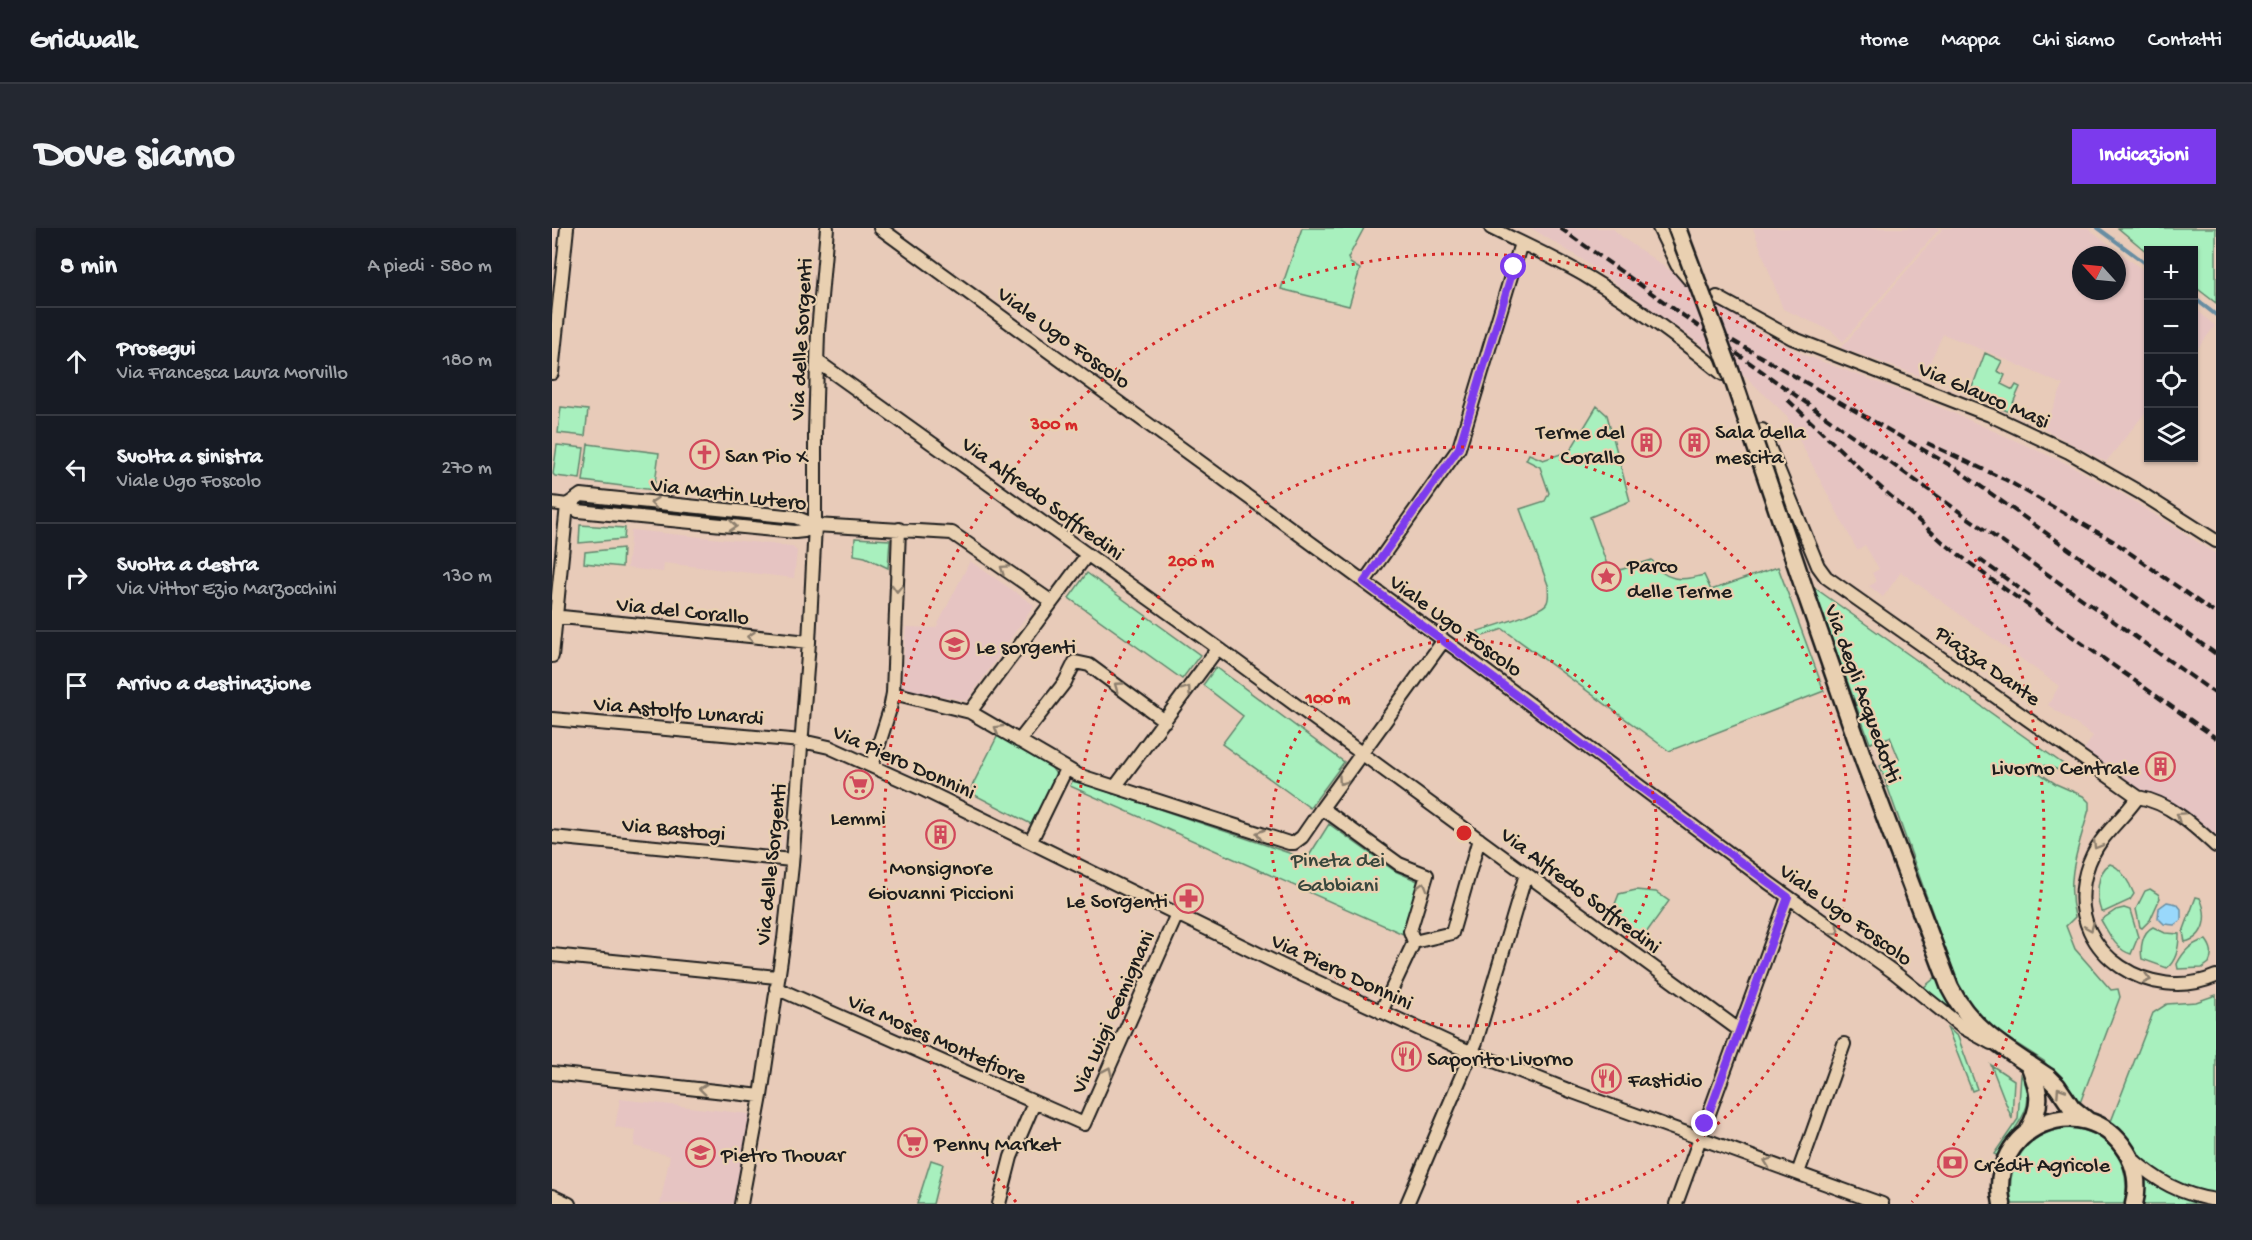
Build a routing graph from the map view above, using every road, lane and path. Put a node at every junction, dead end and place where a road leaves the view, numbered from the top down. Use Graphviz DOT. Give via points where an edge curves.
graph roads {
  1 [pos="567,228"];
  2 [pos="828,228"];
  3 [pos="880,228"];
  4 [pos="1491,228"];
  5 [pos="1659,228"];
  6 [pos="1677,228"];
  7 [pos="1521,243"];
  8 [pos="1689,279"];
  9 [pos="1722,300"];
  10 [pos="817,361"];
  11 [pos="552,373"];
  12 [pos="1723,374"];
  13 [pos="1762,430"];
  14 [pos="552,503"];
  15 [pos="567,505"];
  16 [pos="815,525"];
  17 [pos="899,529"];
  18 [pos="2216,541"];
  19 [pos="1087,555"];
  20 [pos="1364,582"];
  21 [pos="1052,602"];
  22 [pos="554,616"];
  23 [pos="1444,640"];
  24 [pos="809,642"];
  25 [pos="1218,648"];
  26 [pos="552,656"];
  27 [pos="893,693"];
  28 [pos="970,712"];
  29 [pos="552,718"];
  30 [pos="1165,721"];
  31 [pos="802,741"];
  32 [pos="1019,741"];
  33 [pos="1361,754"];
  34 [pos="872,766"];
  35 [pos="1066,769"];
  36 [pos="1115,788"];
  37 [pos="2127,789"];
  38 [pos="2138,797"];
  39 [pos="1322,808"];
  40 [pos="2127,811"];
  41 [pos="552,837"];
  42 [pos="1479,839"];
  43 [pos="1030,842"];
  44 [pos="2216,846"];
  45 [pos="792,860"];
  46 [pos="1527,874"];
  47 [pos="1788,897"];
  48 [pos="1178,914"];
  49 [pos="1414,942"];
  50 [pos="552,955"];
  51 [pos="2216,976"];
  52 [pos="776,982"];
  53 [pos="1381,1012"];
  54 [pos="1738,1030"];
  55 [pos="1844,1044"];
  56 [pos="2010,1051"];
  57 [pos="1472,1052"];
  58 [pos="2030,1064"];
  59 [pos="552,1073"];
  60 [pos="761,1096"];
  61 [pos="1034,1103"];
  62 [pos="2088,1121"];
  63 [pos="1084,1124"];
  64 [pos="2028,1131"];
  65 [pos="1700,1137"];
  66 [pos="2131,1158"];
  67 [pos="1798,1173"];
  68 [pos="552,1196"];
  69 [pos="2216,1200"];
  70 [pos="569,1204"];
  71 [pos="741,1204"];
  72 [pos="999,1204"];
  73 [pos="1407,1204"];
  74 [pos="1676,1204"];
  75 [pos="1882,1204"];
  76 [pos="2002,1204"];
  77 [pos="2134,1204"];
  1 -- 11 [label="street"];
  2 -- 10 [label="street, Via delle Sorgenti"];
  3 -- 20 [label="street, Viale Ugo Foscolo"];
  4 -- 7 [label="street"];
  5 -- 8 [label="street" via="1677,265"];
  6 -- 56 [label="main road, Via degli Acquedotti, bridge" via="1864,761 1950,988 1978,1028"];
  7 -- 12 [label="street" via="1576,270 1633,305"];
  7 -- 20 [label="street" via="1459,448"];
  9 -- 18 [label="street, Via Glauco Masi" via="1792,338 1981,411 2069,452"];
  10 -- 16 [label="street, Via delle Sorgenti"];
  10 -- 19 [label="street, Via Alfredo Soffredini"];
  13 -- 37 [label="street, Piazza Dante" via="1826,577"];
  14 -- 15 [label="street, Via Martin Lutero"];
  15 -- 16 [label="street, Via Martin Lutero" via="581,495 795,517"];
  15 -- 22 [label="street"];
  16 -- 17 [label="street"];
  16 -- 24 [label="street, Via delle Sorgenti"];
  21 -- 17 [label="street, one-way" via="952,533"];
  17 -- 27 [label="street, one-way"];
  19 -- 21 [label="street"];
  19 -- 25 [label="street, Via Alfredo Soffredini"];
  20 -- 23 [label="street, Viale Ugo Foscolo"];
  21 -- 28 [label="street"];
  24 -- 22 [label="street, Via del Corallo, one-way"];
  22 -- 26 [label="street"];
  23 -- 33 [label="street"];
  23 -- 47 [label="street, Viale Ugo Foscolo"];
  24 -- 31 [label="street, Via delle Sorgenti"];
  30 -- 25 [label="street, one-way"];
  25 -- 33 [label="street, Via Alfredo Soffredini"];
  27 -- 28 [label="street"];
  27 -- 34 [label="street"];
  32 -- 28 [label="street, one-way"];
  29 -- 31 [label="street, Via Astolfo Lunardi"];
  30 -- 32 [label="street, one-way" via="1089,665 1075,662 1065,682"];
  30 -- 36 [label="street"];
  31 -- 34 [label="street, Via Piero Donnini" via="829,747"];
  31 -- 45 [label="street, Via delle Sorgenti"];
  32 -- 35 [label="street"];
  33 -- 39 [label="street, one-way"];
  33 -- 42 [label="street, Via Alfredo Soffredini"];
  34 -- 43 [label="street, Via Piero Donnini"];
  35 -- 36 [label="street"];
  35 -- 43 [label="street"];
  39 -- 36 [label="street, one-way" via="1302,837 1292,843"];
  37 -- 38 [label="street, Piazza Dante"];
  37 -- 40 [label="street"];
  38 -- 40 [label="street"];
  44 -- 38 [label="street, Piazza Dante, one-way" via="2162,804"];
  49 -- 39 [label="street, one-way" via="1410,931 1427,875 1399,864"];
  40 -- 51 [label="street, one-way" via="2092,853 2084,881 2084,913 2097,942 2116,965 2144,979 2188,984"];
  41 -- 45 [label="street, Via Bastogi"];
  42 -- 46 [label="street, Via Alfredo Soffredini"];
  42 -- 49 [label="street" via="1452,933"];
  43 -- 48 [label="street, Via Piero Donnini"];
  45 -- 52 [label="street, Via delle Sorgenti"];
  46 -- 54 [label="street, Via Alfredo Soffredini"];
  46 -- 57 [label="street"];
  47 -- 54 [label="street"];
  47 -- 56 [label="street, Viale Ugo Foscolo, one-way" via="1962,1027"];
  48 -- 53 [label="street, Via Piero Donnini"];
  63 -- 48 [label="street, Via Luigi Gemignani, one-way"];
  49 -- 53 [label="street"];
  50 -- 52 [label="street, Via Moses Montefiore"];
  52 -- 60 [label="street, Via delle Sorgenti"];
  52 -- 61 [label="street, Via Moses Montefiore"];
  53 -- 57 [label="street, Via Piero Donnini"];
  54 -- 65 [label="street"];
  55 -- 67 [label="street"];
  56 -- 58 [label="main road, Via degli Acquedotti"];
  57 -- 65 [label="street, Via Piero Donnini"];
  57 -- 73 [label="street"];
  62 -- 58 [label="main road, Via degli Acquedotti, one-way" via="2072,1108 2053,1081"];
  58 -- 64 [label="main road" via="2039,1102"];
  60 -- 59 [label="street, one-way"];
  60 -- 71 [label="street, Via delle Sorgenti"];
  61 -- 63 [label="street, Via Moses Montefiore"];
  61 -- 72 [label="street" via="1011,1157"];
  62 -- 64 [label="main road" via="2057,1119"];
  62 -- 66 [label="main road" via="2111,1133"];
  64 -- 76 [label="main road" via="2005,1160 2000,1178"];
  67 -- 65 [label="street, Via Piero Donnini, one-way"];
  65 -- 74 [label="street"];
  66 -- 69 [label="street" via="2163,1184"];
  66 -- 77 [label="main road" via="2136,1180"];
  67 -- 75 [label="street, Via Piero Donnini"];
  68 -- 70 [label="street"];
}
